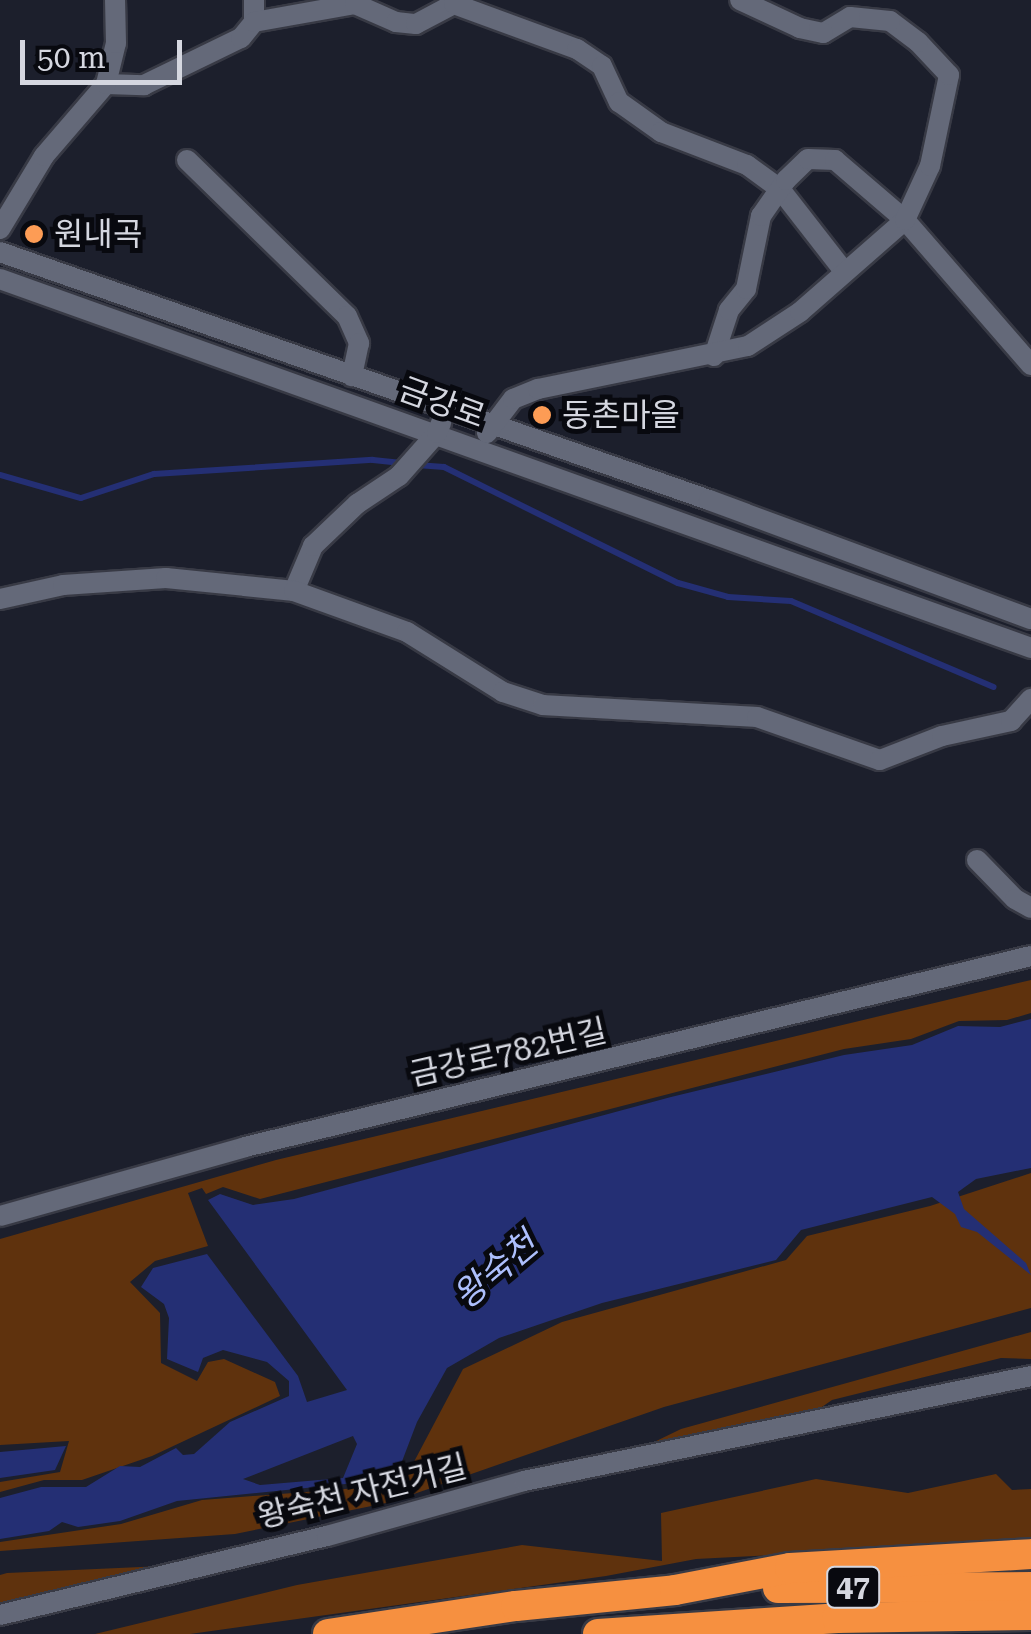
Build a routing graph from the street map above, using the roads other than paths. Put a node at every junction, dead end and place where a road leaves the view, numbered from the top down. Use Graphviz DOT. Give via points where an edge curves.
graph roads {
  1 [pos="115,0"];
  2 [pos="740,0"];
  3 [pos="254,11"];
  4 [pos="106,84"];
  5 [pos="187,160"];
  6 [pos="780,189"];
  7 [pos="906,220"];
  8 [pos="0,229"];
  9 [pos="0,252"];
  10 [pos="843,270"];
  11 [pos="0,279"];
  12 [pos="714,356"];
  13 [pos="1031,364"];
  14 [pos="352,376"];
  15 [pos="446,408"];
  16 [pos="491,423"];
  17 [pos="437,434"];
  18 [pos="480,449"];
  19 [pos="294,591"];
  20 [pos="0,599"];
  21 [pos="1031,619"];
  22 [pos="1031,648"];
  23 [pos="1031,699"];
  24 [pos="977,860"];
  25 [pos="1031,908"];
  26 [pos="1031,956"];
  27 [pos="0,1216"];
  28 [pos="1031,1376"];
  29 [pos="1031,1554"];
  30 [pos="1031,1587"];
  31 [pos="675,1590"];
  32 [pos="0,1615"];
  33 [pos="1031,1616"];
  34 [pos="755,1622"];
  35 [pos="328,1634"];
  36 [pos="598,1634"];
  37 [pos="912,1634"];
  1 -- 4 [label="street" via="116,43"];
  2 -- 7 [label="street" via="823,33 850,17 890,21 949,76 930,166"];
  3 -- 4 [label="street" via="241,38 144,85"];
  3 -- 6 [label="street" via="355,4 416,24 454,4 486,14 577,49 602,66 619,102 633,112 684,143 747,165"];
  4 -- 8 [label="street" via="44,156"];
  5 -- 14 [label="street" via="347,316 359,343"];
  6 -- 7 [label="street" via="808,159 835,160"];
  6 -- 10 [label="street"];
  6 -- 12 [label="street" via="761,216 746,288 729,310"];
  7 -- 10 [label="street"];
  7 -- 13 [label="street"];
  9 -- 14 [label="street, 금강로"];
  10 -- 12 [label="street" via="800,312 748,346"];
  11 -- 17 [label="street, 금강로"];
  12 -- 16 [label="street" via="538,389 512,399"];
  14 -- 15 [label="street, 금강로"];
  15 -- 16 [label="street, 금강로"];
  15 -- 17 [label="street"];
  16 -- 18 [label="street"];
  16 -- 21 [label="street, 금강로"];
  17 -- 18 [label="street, 금강로"];
  17 -- 19 [label="street" via="400,476 312,546"];
  18 -- 22 [label="street, 금강로"];
  19 -- 20 [label="street" via="166,578 63,585"];
  19 -- 23 [label="street" via="407,632 503,692 543,705 757,717 880,760 942,736 1012,721"];
  24 -- 25 [label="street"];
  26 -- 27 [label="street, 금강로782번길" via="244,1147"];
  28 -- 32 [label="street, 왕숙천 자전거길" via="502,1488"];
  29 -- 31 [label="highway" via="790,1568"];
  30 -- 31 [label="highway, 47"];
  31 -- 35 [label="highway, 47"];
  33 -- 34 [label="highway, 47"];
  34 -- 36 [label="highway, 47"];
  34 -- 37 [label="highway"];
}
